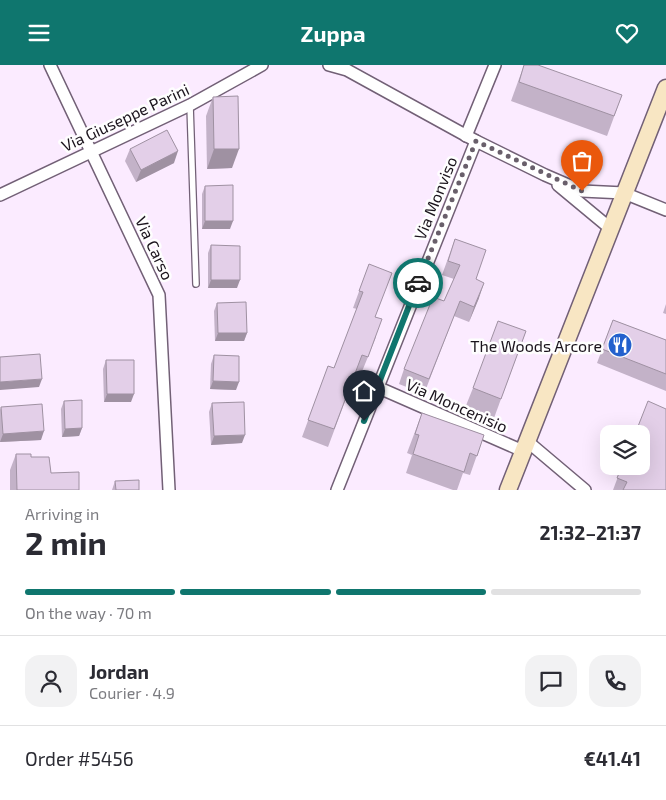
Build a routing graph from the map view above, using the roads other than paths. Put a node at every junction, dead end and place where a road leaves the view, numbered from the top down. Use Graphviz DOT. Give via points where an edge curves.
graph roads {
  1 [pos="50,65"];
  2 [pos="262,65"];
  3 [pos="329,65"];
  4 [pos="495,65"];
  5 [pos="666,88"];
  6 [pos="190,105"];
  7 [pos="471,138"];
  8 [pos="91,150"];
  9 [pos="545,175"];
  10 [pos="624,193"];
  11 [pos="0,195"];
  12 [pos="666,210"];
  13 [pos="610,229"];
  14 [pos="196,284"];
  15 [pos="377,387"];
  16 [pos="525,446"];
  17 [pos="169,490"];
  18 [pos="337,490"];
  19 [pos="508,490"];
  20 [pos="585,490"];
  1 -- 8 [label="street, Via Carso"];
  2 -- 6 [label="street, Via Giuseppe Parini"];
  3 -- 7 [label="street" via="347,70"];
  4 -- 7 [label="street, Via Monviso"];
  5 -- 10 [label="main road"];
  6 -- 8 [label="street, Via Giuseppe Parini"];
  6 -- 14 [label="lane, Via Carso"];
  7 -- 9 [label="street"];
  7 -- 15 [label="street, Via Monviso"];
  8 -- 11 [label="street, Via Giuseppe Parini"];
  8 -- 17 [label="street, Via Carso" via="159,295"];
  9 -- 10 [label="street" via="582,191"];
  9 -- 13 [label="street"];
  10 -- 12 [label="street"];
  10 -- 13 [label="main road"];
  13 -- 16 [label="main road"];
  15 -- 16 [label="street, Via Moncenisio"];
  15 -- 18 [label="street, Via Monviso"];
  16 -- 19 [label="main road"];
  16 -- 20 [label="street, Via Moncenisio"];
}
